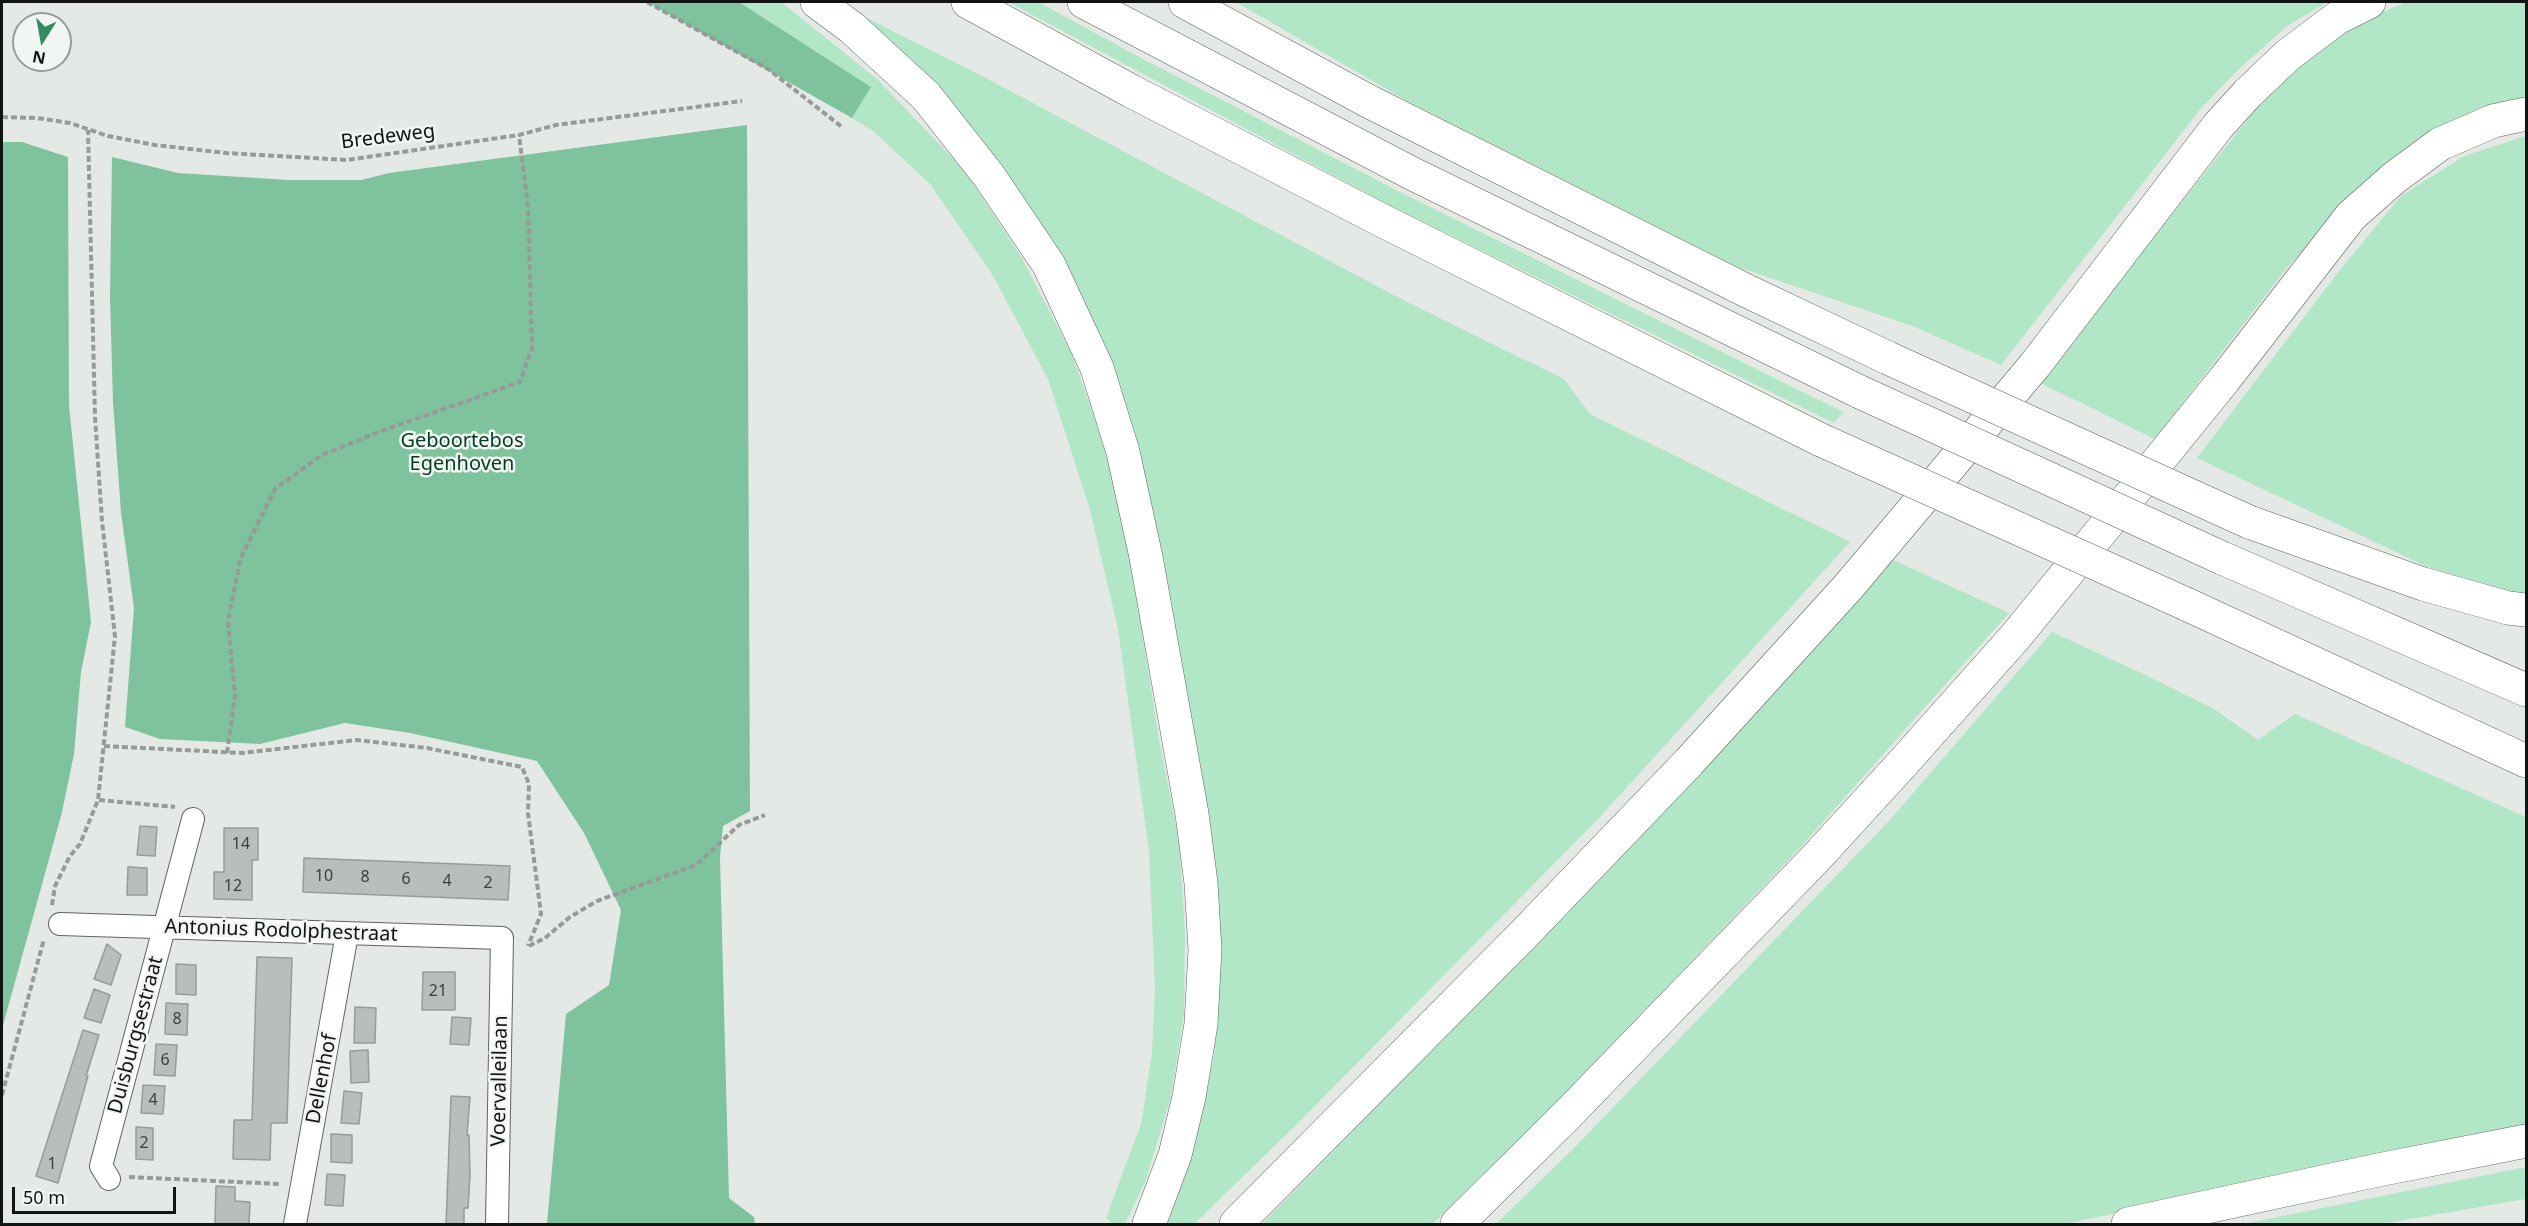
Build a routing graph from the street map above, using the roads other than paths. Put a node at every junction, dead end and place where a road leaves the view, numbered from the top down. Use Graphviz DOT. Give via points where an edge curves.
graph roads {
  1 [pos="817,2"];
  2 [pos="968,2"];
  3 [pos="1084,2"];
  4 [pos="1185,2"];
  5 [pos="2369,2"];
  6 [pos="2526,114"];
  7 [pos="2526,610"];
  8 [pos="2526,690"];
  9 [pos="2526,761"];
  10 [pos="193,819"];
  11 [pos="60,924"];
  12 [pos="164,927"];
  13 [pos="347,934"];
  14 [pos="501,949"];
  15 [pos="2526,1141"];
  16 [pos="109,1179"];
  17 [pos="295,1224"];
  18 [pos="497,1224"];
  19 [pos="1149,1224"];
  20 [pos="1236,1224"];
  21 [pos="1456,1224"];
  22 [pos="2128,1224"];
  1 -- 19 [label="highway" via="852,28 926,96 989,176 1049,265 1097,368 1123,452 1192,814 1205,950 1201,1024 1189,1097 1175,1155"];
  2 -- 9 [label="highway, bridge" via="1385,222 1821,440"];
  3 -- 8 [label="highway, bridge" via="1413,174 1860,392 2222,558"];
  4 -- 7 [label="highway, bridge" via="1389,112 1747,291 2249,522 2424,584"];
  5 -- 20 [label="highway" via="2337,18 2288,55 2248,93 2218,126 2035,365 1849,586 1689,762 1522,936"];
  6 -- 21 [label="highway" via="2493,122 2440,144 2351,216 2016,636 1807,868"];
  10 -- 12 [label="street, Duisburgsestraat"];
  11 -- 12 [label="street, Antonius Rodolphestraat"];
  12 -- 13 [label="street, Antonius Rodolphestraat"];
  12 -- 16 [label="street, Duisburgsestraat" via="101,1166"];
  13 -- 14 [label="street, Antonius Rodolphestraat"];
  13 -- 17 [label="street, Dellenhof"];
  14 -- 18 [label="street, Voervalleilaan"];
  15 -- 22 [label="highway"];
}
